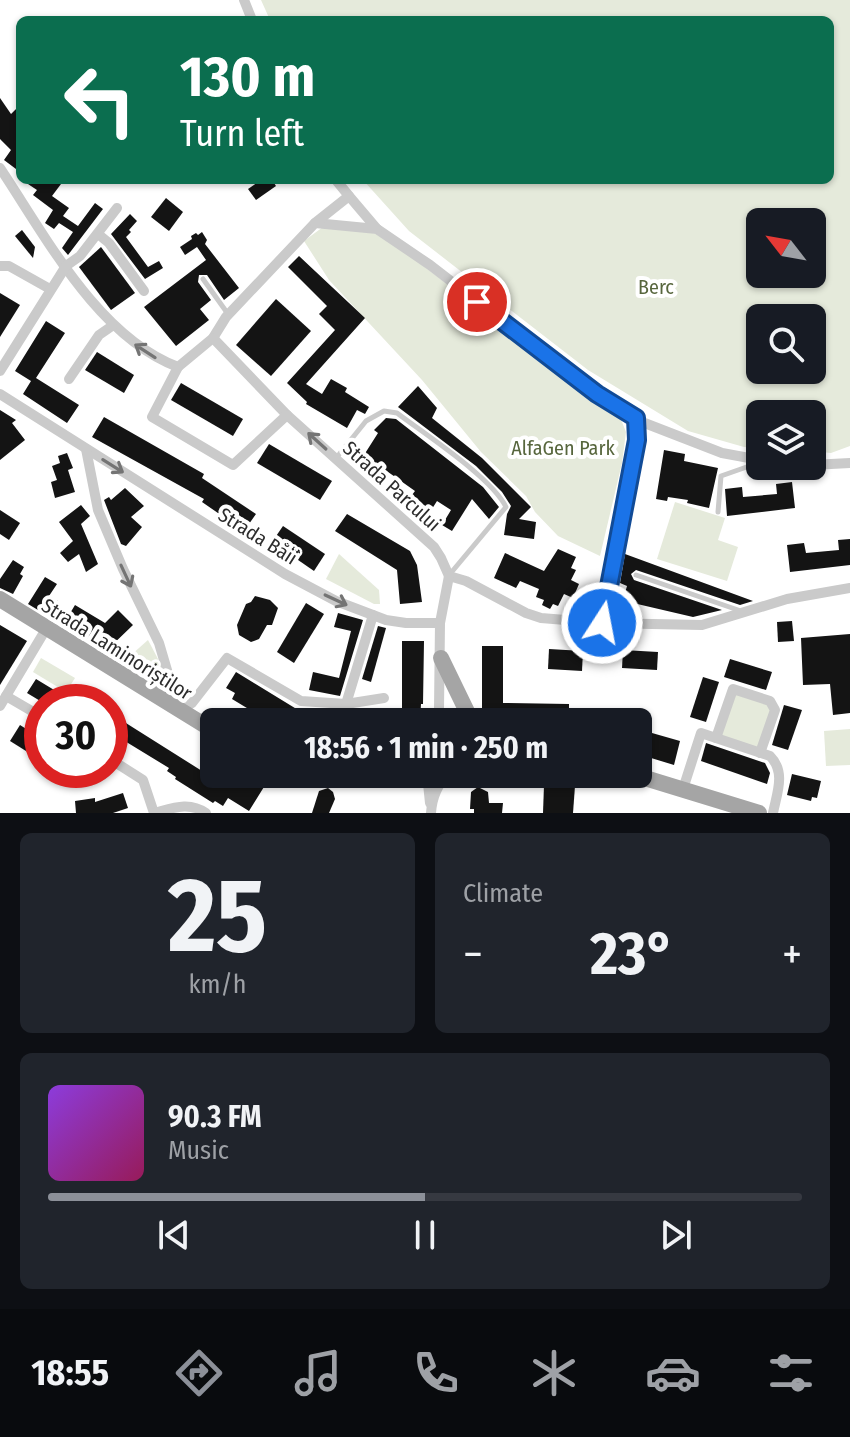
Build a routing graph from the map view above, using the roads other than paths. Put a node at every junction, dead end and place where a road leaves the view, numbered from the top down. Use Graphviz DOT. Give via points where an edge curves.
graph roads {
  1 [pos="0,168"];
  2 [pos="339,184"];
  3 [pos="349,196"];
  4 [pos="117,208"];
  5 [pos="315,223"];
  6 [pos="377,229"];
  7 [pos="98,234"];
  8 [pos="0,266"];
  9 [pos="66,266"];
  10 [pos="203,279"];
  11 [pos="50,289"];
  12 [pos="144,291"];
  13 [pos="226,317"];
  14 [pos="112,326"];
  15 [pos="213,338"];
  16 [pos="178,367"];
  17 [pos="0,371"];
  18 [pos="69,379"];
  19 [pos="0,394"];
  20 [pos="287,415"];
  21 [pos="636,418"];
  22 [pos="86,449"];
  23 [pos="336,458"];
  24 [pos="746,458"];
  25 [pos="850,463"];
  26 [pos="826,464"];
  27 [pos="746,466"];
  28 [pos="718,512"];
  29 [pos="636,575"];
  30 [pos="449,576"];
  31 [pos="850,588"];
  32 [pos="0,599"];
  33 [pos="744,612"];
  34 [pos="373,615"];
  35 [pos="440,623"];
  36 [pos="602,623"];
  37 [pos="46,629"];
  38 [pos="441,658"];
  39 [pos="384,698"];
  40 [pos="3,701"];
  41 [pos="346,704"];
  42 [pos="439,708"];
  43 [pos="465,708"];
  44 [pos="24,710"];
  45 [pos="179,711"];
  46 [pos="200,723"];
  47 [pos="716,738"];
  48 [pos="760,753"];
  49 [pos="128,770"];
  50 [pos="652,780"];
  51 [pos="429,788"];
  52 [pos="439,788"];
  53 [pos="683,789"];
  54 [pos="431,811"];
  55 [pos="154,813"];
  56 [pos="206,813"];
  57 [pos="759,813"];
  58 [pos="773,813"];
  1 -- 9 [label="street"];
  2 -- 3 [label="street"];
  3 -- 5 [label="street"];
  3 -- 6 [label="street"];
  4 -- 7 [label="street"];
  5 -- 6 [label="street"];
  5 -- 13 [label="street"];
  6 -- 21 [label="street"];
  7 -- 9 [label="street"];
  7 -- 12 [label="street"];
  8 -- 11 [label="street"];
  9 -- 11 [label="street"];
  9 -- 14 [label="street"];
  10 -- 13 [label="lane"];
  11 -- 17 [label="street"];
  13 -- 15 [label="street"];
  16 -- 14 [label="street, one-way" via="143,351"];
  14 -- 18 [label="street" via="99,335"];
  15 -- 16 [label="street"];
  15 -- 20 [label="street, Strada Parcului"];
  16 -- 20 [label="street" via="152,417 233,465"];
  19 -- 22 [label="street, Strada Băii"];
  23 -- 20 [label="street, Strada Parcului, one-way"];
  21 -- 24 [label="street"];
  21 -- 36 [label="street" via="637,440"];
  22 -- 34 [label="street, Strada Băii, one-way" via="285,574"];
  22 -- 45 [label="street, one-way" via="98,510 159,643"];
  23 -- 30 [label="street, Strada Parcului" via="434,547"];
  23 -- 30 [label="lane" via="366,421 384,411 397,413 502,498 506,507"];
  25 -- 26 [label="street"];
  27 -- 28 [label="lane" via="721,476"];
  29 -- 33 [label="lane"];
  30 -- 35 [label="street"];
  30 -- 36 [label="street" via="541,618"];
  31 -- 33 [label="street"];
  32 -- 37 [label="main road, Strada Laminoriștilor"];
  33 -- 36 [label="street" via="702,625"];
  34 -- 35 [label="street, Strada Băii" via="406,623"];
  34 -- 41 [label="street"];
  35 -- 38 [label="street"];
  37 -- 40 [label="street"];
  37 -- 45 [label="main road, Strada Laminoriștilor"];
  38 -- 42 [label="street"];
  38 -- 43 [label="main road"];
  39 -- 41 [label="street"];
  40 -- 44 [label="street"];
  41 -- 45 [label="street" via="301,701 227,658 192,703"];
  45 -- 46 [label="main road, Strada Laminoriștilor"];
  47 -- 48 [label="street"];
  47 -- 48 [label="street" via="733,689 770,701 775,710"];
  47 -- 53 [label="street" via="701,733"];
  48 -- 58 [label="street" via="779,765"];
  49 -- 55 [label="street" via="143,780"];
  50 -- 53 [label="main road"];
  51 -- 54 [label="street"];
  52 -- 54 [label="street"];
  53 -- 57 [label="main road"];
  55 -- 56 [label="street" via="192,806"];
}
